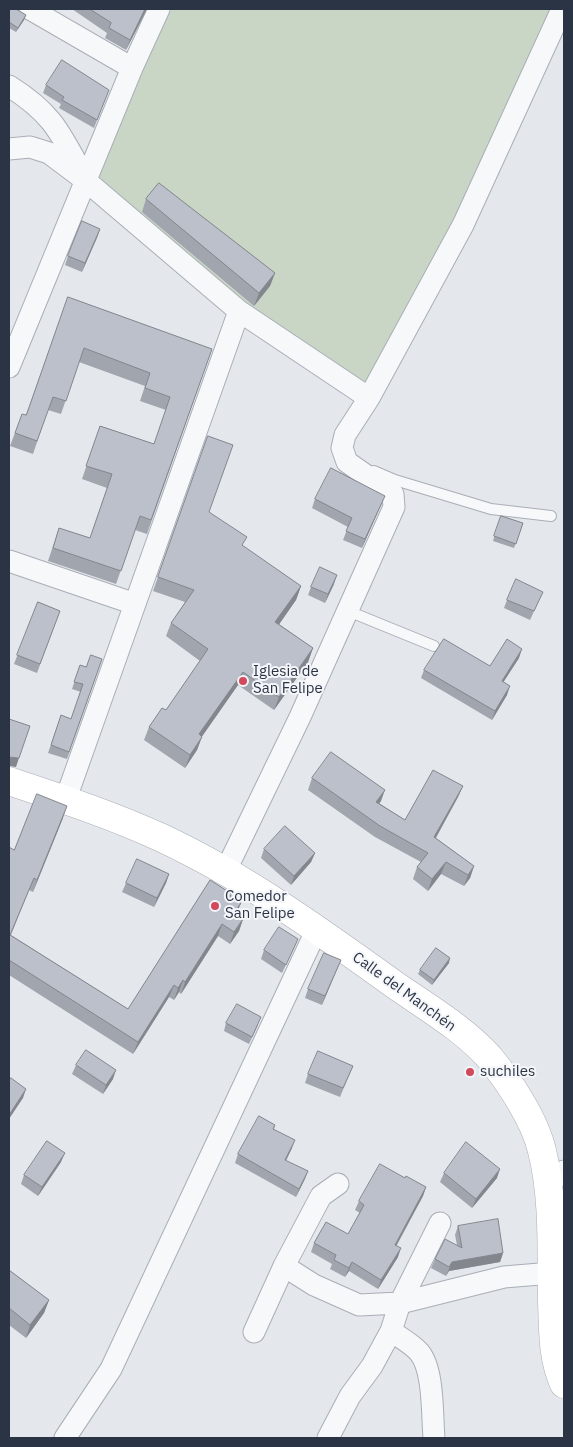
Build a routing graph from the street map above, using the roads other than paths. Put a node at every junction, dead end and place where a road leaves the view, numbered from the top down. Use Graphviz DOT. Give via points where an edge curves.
graph roads {
  1 [pos="30,9"];
  2 [pos="159,9"];
  3 [pos="562,9"];
  4 [pos="132,68"];
  5 [pos="9,86"];
  6 [pos="9,149"];
  7 [pos="85,180"];
  8 [pos="239,311"];
  9 [pos="9,367"];
  10 [pos="368,398"];
  11 [pos="353,468"];
  12 [pos="551,516"];
  13 [pos="9,561"];
  14 [pos="135,604"];
  15 [pos="348,611"];
  16 [pos="434,646"];
  17 [pos="9,781"];
  18 [pos="65,801"];
  19 [pos="226,870"];
  20 [pos="317,929"];
  21 [pos="556,1178"];
  22 [pos="338,1184"];
  23 [pos="440,1223"];
  24 [pos="284,1266"];
  25 [pos="552,1272"];
  26 [pos="400,1303"];
  27 [pos="390,1331"];
  28 [pos="254,1332"];
  29 [pos="564,1384"];
  30 [pos="65,1438"];
  31 [pos="328,1438"];
  32 [pos="434,1438"];
  1 -- 4 [label="street"];
  2 -- 4 [label="street"];
  3 -- 10 [label="street" via="463,225"];
  4 -- 7 [label="street"];
  5 -- 7 [label="street" via="53,121"];
  6 -- 7 [label="street" via="40,149"];
  7 -- 8 [label="street"];
  7 -- 9 [label="street"];
  8 -- 10 [label="street"];
  8 -- 14 [label="street"];
  10 -- 11 [label="street" via="343,441 343,454"];
  11 -- 12 [label="lane" via="372,470 491,509"];
  11 -- 15 [label="street" via="388,490 395,500"];
  13 -- 14 [label="street"];
  14 -- 18 [label="street"];
  15 -- 16 [label="lane"];
  15 -- 19 [label="street"];
  17 -- 18 [label="street, Calle del Manchén"];
  18 -- 19 [label="street, Calle del Manchén" via="110,815"];
  19 -- 20 [label="street, Calle del Manchén"];
  20 -- 21 [label="street, Calle del Manchén" via="449,1023 488,1056 530,1118"];
  20 -- 30 [label="street" via="111,1369"];
  21 -- 25 [label="street, Calle del Manchén"];
  22 -- 24 [label="street" via="321,1196"];
  23 -- 26 [label="street"];
  24 -- 26 [label="street" via="314,1285 359,1305"];
  24 -- 28 [label="street"];
  25 -- 26 [label="street" via="504,1277"];
  25 -- 29 [label="street, Calle del Manchén" via="554,1344"];
  26 -- 27 [label="street"];
  27 -- 31 [label="street"];
  27 -- 32 [label="street" via="418,1351 425,1361"];
}
